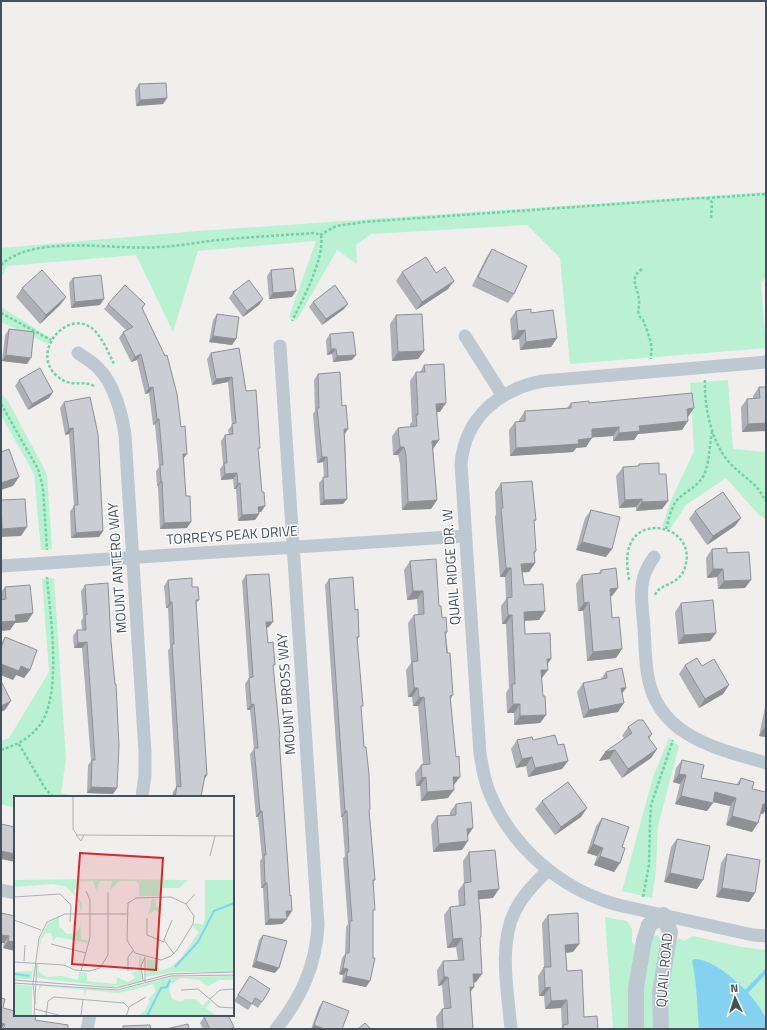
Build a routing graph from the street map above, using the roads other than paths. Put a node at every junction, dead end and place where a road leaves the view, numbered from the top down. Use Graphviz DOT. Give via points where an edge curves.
graph roads {
  1 [pos="465,336"];
  2 [pos="280,346"];
  3 [pos="78,353"];
  4 [pos="766,362"];
  5 [pos="503,396"];
  6 [pos="465,536"];
  7 [pos="293,547"];
  8 [pos="132,558"];
  9 [pos="654,558"];
  10 [pos="1,566"];
  11 [pos="766,763"];
  12 [pos="142,796"];
  13 [pos="548,870"];
  14 [pos="1,890"];
  15 [pos="14,893"];
  16 [pos="663,915"];
  17 [pos="766,936"];
  18 [pos="90,1016"];
  19 [pos="87,1029"];
  20 [pos="276,1029"];
  21 [pos="511,1029"];
  22 [pos="636,1029"];
  23 [pos="661,1029"];
  1 -- 5 [label="street"];
  2 -- 7 [label="street, MOUNT BROSS WAY"];
  3 -- 8 [label="street, MOUNT ANTERO WAY" via="98,367 107,380 123,424"];
  4 -- 5 [label="street, QUAIL RIDGE DR. W" via="543,381 516,388"];
  5 -- 6 [label="street, QUAIL RIDGE DR. W" via="480,416 471,429 464,448 461,464"];
  6 -- 7 [label="street, TORREYS PEAK DRIVE"];
  6 -- 13 [label="street, QUAIL RIDGE DR. W" via="479,746 483,772 491,796 509,826 523,846"];
  7 -- 8 [label="street, TORREYS PEAK DRIVE"];
  7 -- 20 [label="street, MOUNT BROSS WAY" via="318,925 314,953 305,983 293,1007"];
  8 -- 10 [label="street, TORREYS PEAK DRIVE"];
  8 -- 12 [label="street, MOUNT ANTERO WAY" via="145,752"];
  9 -- 11 [label="street" via="647,567 642,584 648,678 659,706 672,723 693,738"];
  13 -- 16 [label="street, QUAIL RIDGE DR. W" via="568,884 603,900"];
  13 -- 21 [label="street" via="519,904 507,932 506,965"];
  14 -- 15 [label="street"];
  16 -- 17 [label="street, QUAIL RIDGE DR. W"];
  16 -- 22 [label="street, QUAIL ROAD" via="649,925 644,941 636,988"];
  16 -- 23 [label="street, QUAIL ROAD" via="670,932 660,992"];
  18 -- 19 [label="street"];
}
